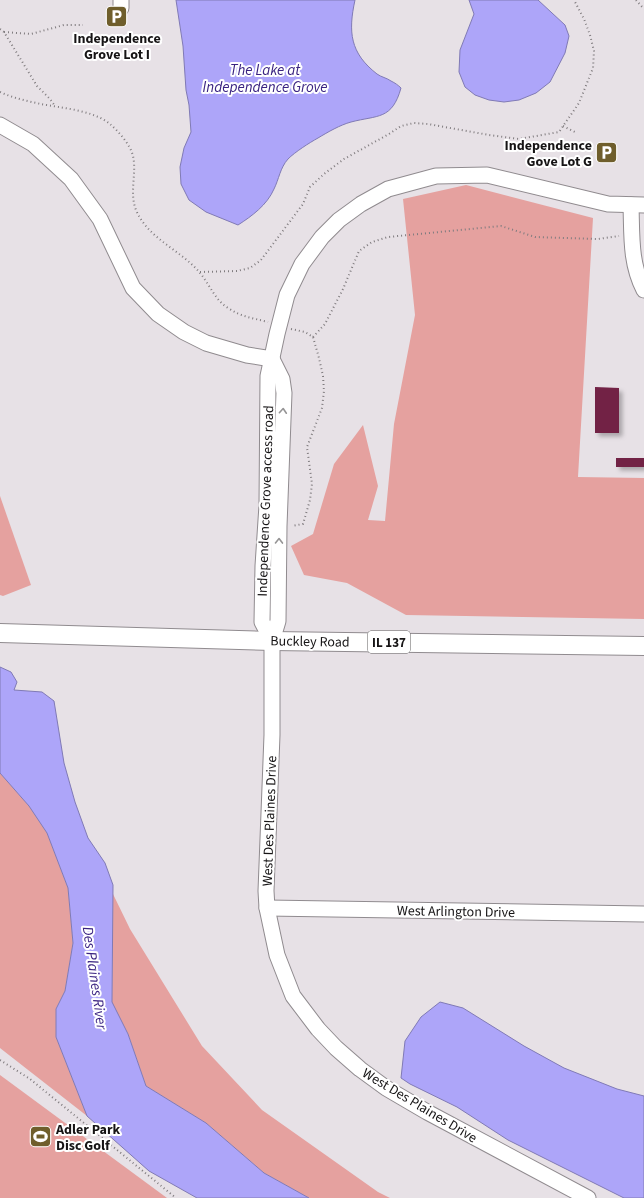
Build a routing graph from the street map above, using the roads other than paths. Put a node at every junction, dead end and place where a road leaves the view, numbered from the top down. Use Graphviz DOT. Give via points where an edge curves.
graph roads {
  1 [pos="0,125"];
  2 [pos="638,205"];
  3 [pos="644,290"];
  4 [pos="272,359"];
  5 [pos="271,571"];
  6 [pos="0,633"];
  7 [pos="272,641"];
  8 [pos="644,646"];
  9 [pos="267,908"];
  10 [pos="644,914"];
  11 [pos="588,1198"];
  1 -- 4 [label="street" via="33,144 70,179 100,219 133,288 158,314 206,343 247,355"];
  2 -- 3 [label="street" via="632,234 635,267"];
  2 -- 4 [label="street, Independence Grove access road" via="608,204 487,175 436,176 388,189 339,220 310,252 287,295"];
  4 -- 5 [label="street, Independence Grove access road" via="268,376 267,505"];
  5 -- 4 [label="street, Independence Grove access road, one-way" via="279,526 284,393 282,379"];
  5 -- 7 [label="street, Independence Grove access road" via="278,622"];
  5 -- 7 [label="street, Independence Grove access road" via="262,622"];
  6 -- 7 [label="main road, Buckley Road / IL 137"];
  7 -- 8 [label="main road, Buckley Road / IL 137"];
  7 -- 9 [label="street, West Des Plaines Drive"];
  9 -- 10 [label="street, West Arlington Drive"];
  9 -- 11 [label="street, West Des Plaines Drive" via="277,955 294,996 318,1029 336,1048 393,1092"];
}
